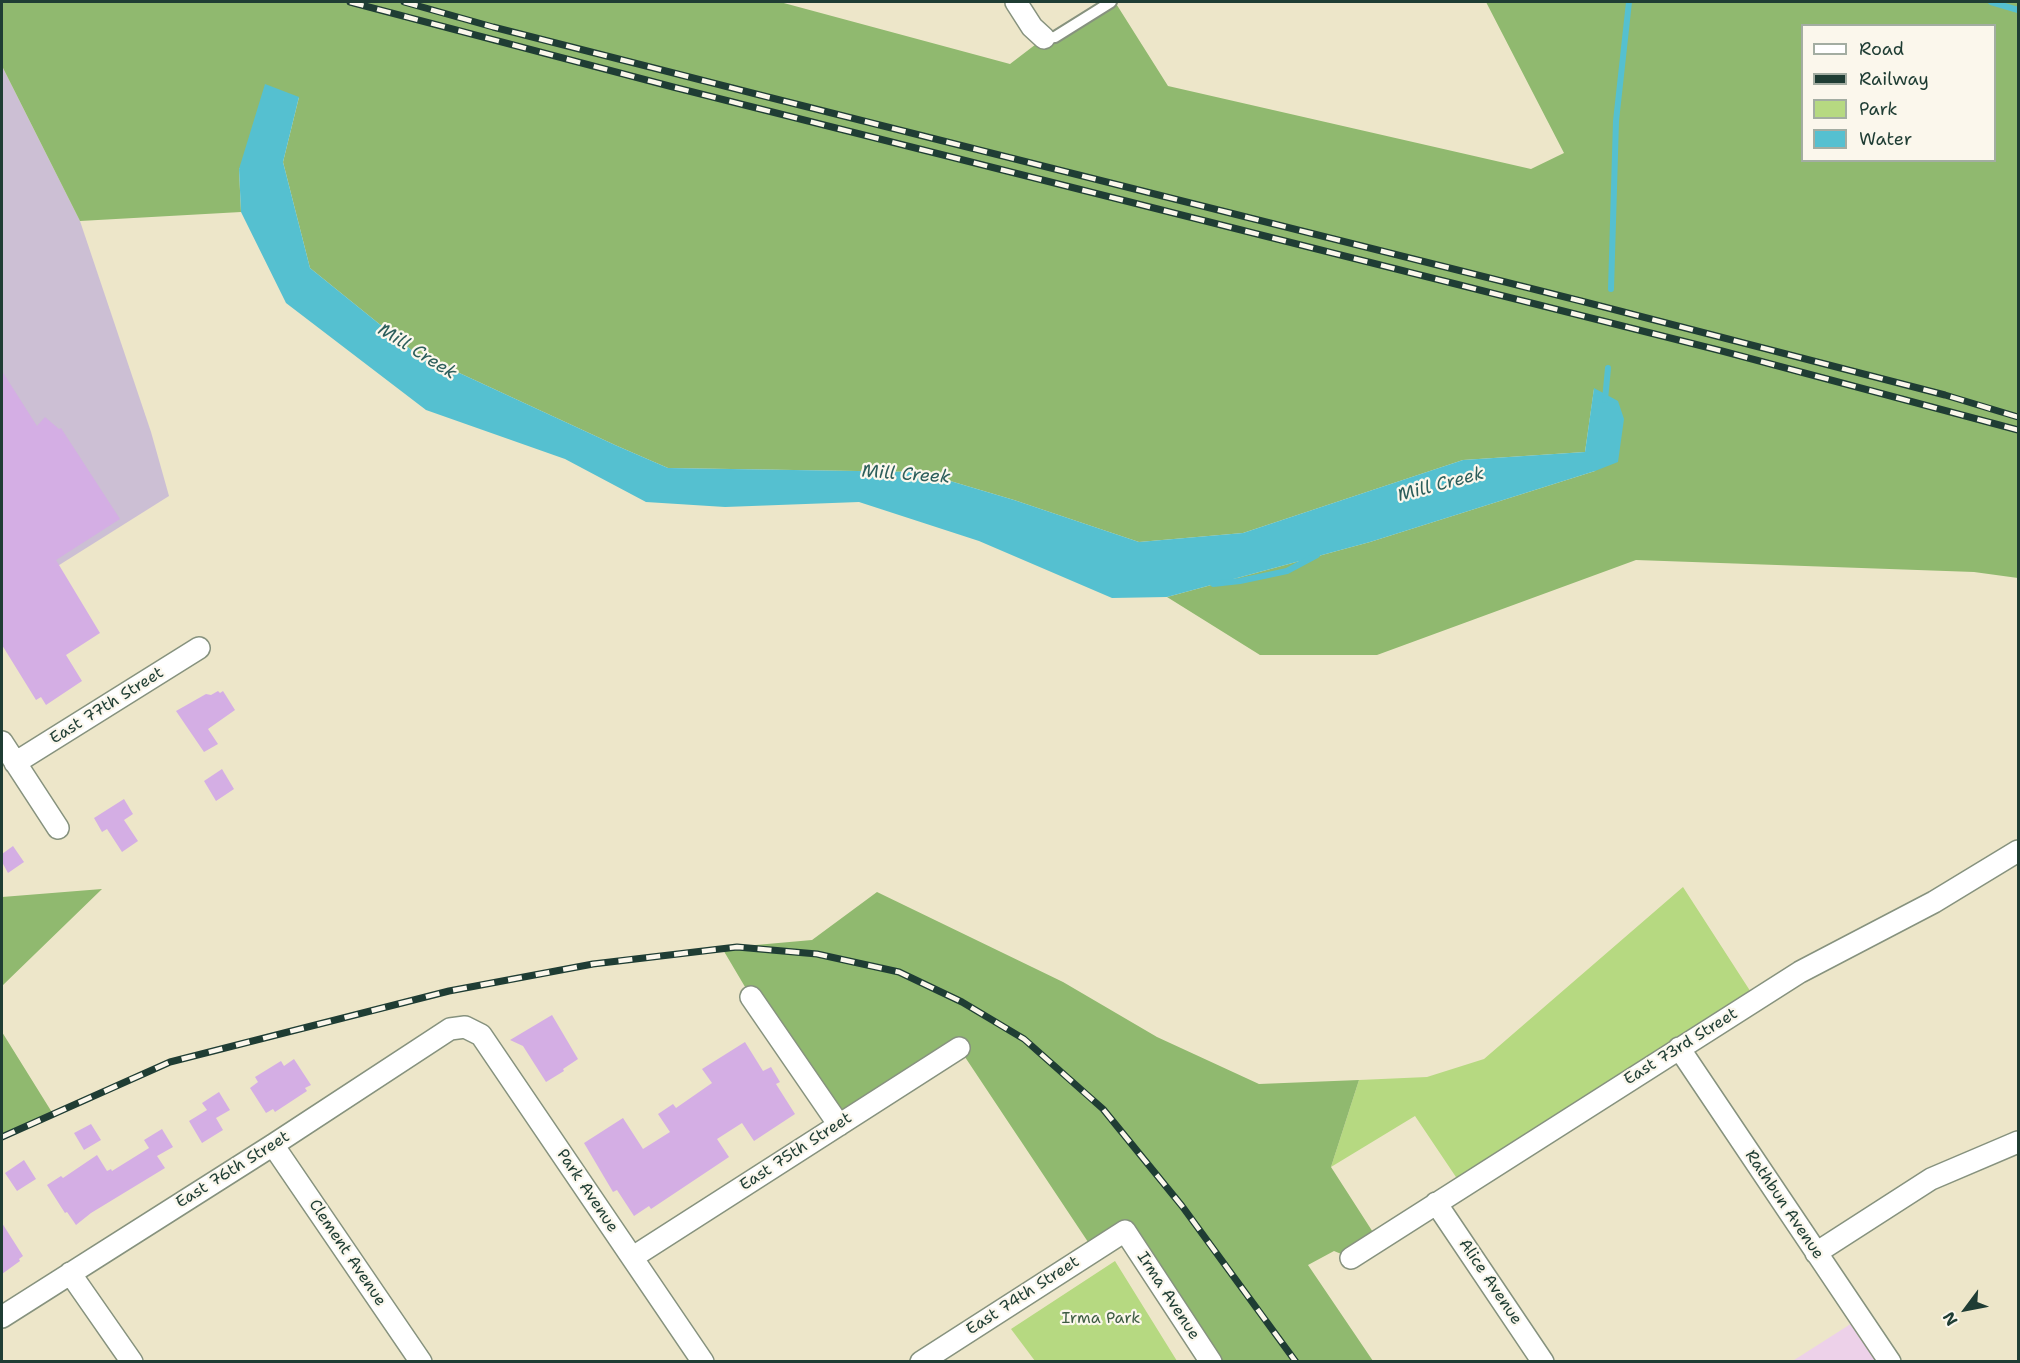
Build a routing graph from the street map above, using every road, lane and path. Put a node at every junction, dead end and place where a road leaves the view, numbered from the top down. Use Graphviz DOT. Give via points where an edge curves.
graph roads {
  1 [pos="1016,2"];
  2 [pos="1111,2"];
  3 [pos="1044,38"];
  4 [pos="199,648"];
  5 [pos="2,742"];
  6 [pos="15,763"];
  7 [pos="58,828"];
  8 [pos="2019,851"];
  9 [pos="751,998"];
  10 [pos="465,1027"];
  11 [pos="959,1047"];
  12 [pos="1679,1048"];
  13 [pos="839,1125"];
  14 [pos="2019,1142"];
  15 [pos="273,1144"];
  16 [pos="1436,1203"];
  17 [pos="1125,1231"];
  18 [pos="1816,1253"];
  19 [pos="633,1257"];
  20 [pos="1351,1258"];
  21 [pos="70,1273"];
  22 [pos="2,1317"];
  23 [pos="132,1362"];
  24 [pos="421,1362"];
  25 [pos="703,1362"];
  26 [pos="921,1362"];
  27 [pos="1211,1362"];
  28 [pos="1543,1362"];
  29 [pos="1890,1362"];
  1 -- 3 [label="street"];
  2 -- 3 [label="lane" via="1055,37"];
  4 -- 6 [label="street, East 77th Street"];
  5 -- 6 [label="street"];
  6 -- 7 [label="street"];
  8 -- 12 [label="street, East 73rd Street" via="1934,902 1800,972"];
  9 -- 13 [label="street"];
  10 -- 15 [label="street, East 76th Street" via="450,1029"];
  10 -- 19 [label="street, Park Avenue" via="481,1035"];
  11 -- 13 [label="street, East 75th Street"];
  12 -- 16 [label="street, East 73rd Street"];
  12 -- 18 [label="street, Rathbun Avenue"];
  13 -- 19 [label="street, East 75th Street"];
  14 -- 18 [label="street" via="1931,1179"];
  15 -- 21 [label="street, East 76th Street"];
  15 -- 24 [label="street, Clement Avenue"];
  16 -- 20 [label="street, East 73rd Street"];
  16 -- 28 [label="street, Alice Avenue"];
  17 -- 26 [label="street, East 74th Street"];
  17 -- 27 [label="street, Irma Avenue"];
  18 -- 29 [label="street, Rathbun Avenue"];
  19 -- 25 [label="street, Park Avenue"];
  21 -- 22 [label="street, East 76th Street"];
  21 -- 23 [label="street"];
}
